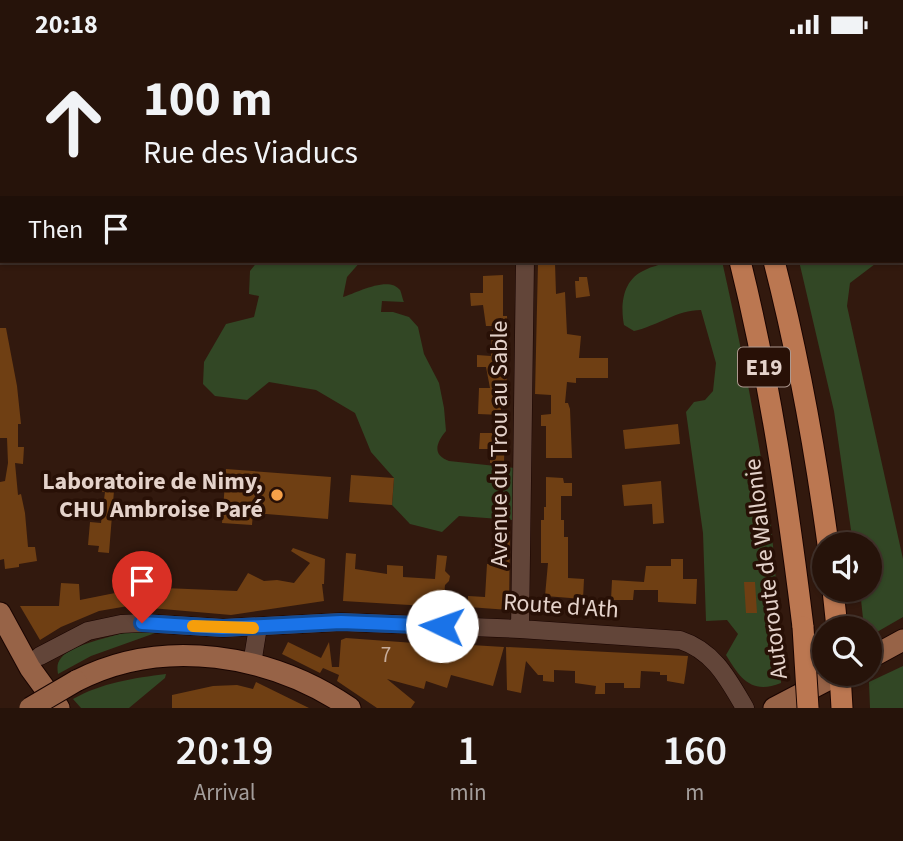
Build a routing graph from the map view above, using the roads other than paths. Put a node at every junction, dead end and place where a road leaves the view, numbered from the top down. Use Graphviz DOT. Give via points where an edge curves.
graph roads {
  1 [pos="525,263"];
  2 [pos="740,263"];
  3 [pos="774,263"];
  4 [pos="826,532"];
  5 [pos="0,613"];
  6 [pos="223,628"];
  7 [pos="258,628"];
  8 [pos="520,629"];
  9 [pos="903,640"];
  10 [pos="882,651"];
  11 [pos="40,656"];
  12 [pos="215,656"];
  13 [pos="252,664"];
  14 [pos="816,686"];
  15 [pos="840,686"];
  16 [pos="30,708"];
  17 [pos="59,708"];
  18 [pos="350,708"];
  19 [pos="746,708"];
  20 [pos="775,708"];
  21 [pos="808,708"];
  22 [pos="842,708"];
  1 -- 8 [label="street, Avenue du Trou au Sable"];
  2 -- 21 [label="highway, Autoroute de Wallonie / E19, bridge" via="781,461 803,627"];
  3 -- 4 [label="highway, E19" via="795,347"];
  5 -- 17 [label="main road" via="30,668"];
  6 -- 7 [label="street, Route d'Ath"];
  6 -- 11 [label="street, Route d'Ath" via="121,624 88,631"];
  6 -- 12 [label="street"];
  7 -- 8 [label="street, Route d'Ath" via="341,622"];
  7 -- 13 [label="street"];
  8 -- 19 [label="street, Route d'Ath" via="680,640 695,645 721,669"];
  9 -- 10 [label="main road"];
  12 -- 13 [label="main road"];
  12 -- 16 [label="main road, bridge" via="170,656 106,668"];
  13 -- 18 [label="main road" via="293,678"];
  14 -- 20 [label="main road"];
  15 -- 22 [label="highway"];
}
